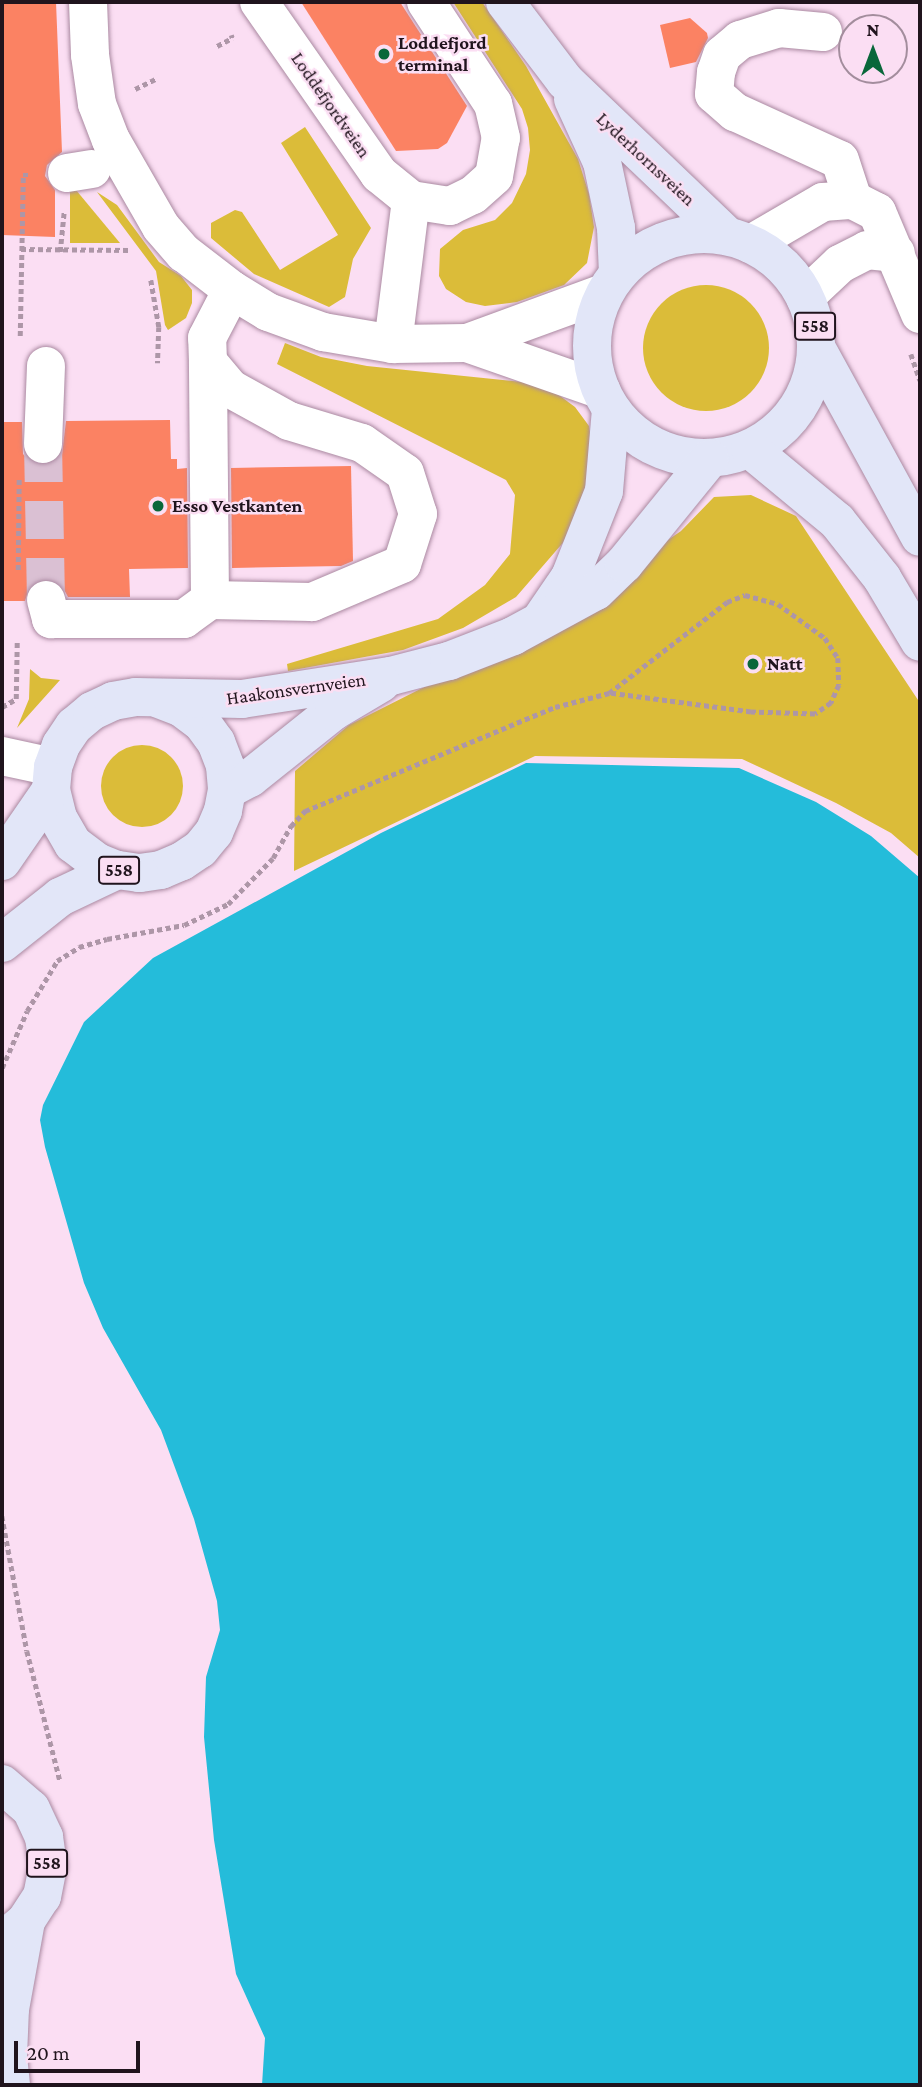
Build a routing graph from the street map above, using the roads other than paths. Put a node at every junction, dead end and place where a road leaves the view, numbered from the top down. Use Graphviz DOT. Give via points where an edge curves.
graph roads {
  1 [pos="88,2"];
  2 [pos="259,2"];
  3 [pos="426,2"];
  4 [pos="505,2"];
  5 [pos="823,32"];
  6 [pos="565,81"];
  7 [pos="411,200"];
  8 [pos="853,200"];
  9 [pos="739,240"];
  10 [pos="896,253"];
  11 [pos="611,283"];
  12 [pos="232,290"];
  13 [pos="805,297"];
  14 [pos="920,314"];
  15 [pos="467,343"];
  16 [pos="393,344"];
  17 [pos="817,349"];
  18 [pos="33,355"];
  19 [pos="208,362"];
  20 [pos="606,400"];
  21 [pos="43,444"];
  22 [pos="750,449"];
  23 [pos="710,458"];
  24 [pos="920,537"];
  25 [pos="46,600"];
  26 [pos="209,600"];
  27 [pos="539,623"];
  28 [pos="920,642"];
  29 [pos="391,676"];
  30 [pos="159,699"];
  31 [pos="2,756"];
  32 [pos="52,778"];
  33 [pos="227,790"];
  34 [pos="2,861"];
  35 [pos="117,870"];
  36 [pos="2,943"];
  37 [pos="4,1783"];
  38 [pos="14,1931"];
  39 [pos="11,2085"];
  1 -- 12 [label="street" via="97,104 147,239 184,253"];
  2 -- 7 [label="street, Loddefjordveien" via="379,174"];
  3 -- 7 [label="street" via="493,104 501,138 495,176 472,195 450,206"];
  4 -- 6 [label="main road, Lyderhornsveien"];
  5 -- 8 [label="street" via="779,29 740,40 722,55 714,94 735,112 840,160"];
  6 -- 9 [label="main road, Lyderhornsveien"];
  6 -- 11 [label="main road, Lyderhornsveien" via="602,162 615,228"];
  7 -- 16 [label="street"];
  8 -- 9 [label="street" via="823,202"];
  8 -- 10 [label="street" via="877,212"];
  9 -- 11 [label="main road" via="697,233 667,240 640,253"];
  9 -- 13 [label="main road, 558" via="773,257"];
  10 -- 13 [label="street" via="867,250 840,264"];
  10 -- 14 [label="street"];
  11 -- 15 [label="street"];
  11 -- 20 [label="main road" via="595,316 592,341 593,366"];
  12 -- 16 [label="street" via="268,312 323,332"];
  12 -- 19 [label="street" via="207,338"];
  13 -- 17 [label="main road, 558"];
  15 -- 16 [label="street"];
  15 -- 20 [label="street"];
  17 -- 22 [label="main road, 558" via="809,386 790,419"];
  17 -- 24 [label="main road, 558"];
  18 -- 21 [label="street"];
  19 -- 26 [label="street"];
  19 -- 26 [label="street" via="242,396 289,421 362,443 405,473 418,514 402,564 312,602"];
  20 -- 23 [label="main road, 558" via="626,427 651,445 680,456"];
  20 -- 27 [label="main road" via="604,491 570,577"];
  22 -- 23 [label="main road, 558"];
  22 -- 28 [label="main road" via="837,521 882,578"];
  23 -- 27 [label="main road, Haakonsvernveien / 558" via="596,591"];
  25 -- 26 [label="street" via="51,618 184,619"];
  27 -- 29 [label="main road, Haakonsvernveien / 558" via="450,661"];
  29 -- 30 [label="main road, Haakonsvernveien / 558" via="242,699"];
  29 -- 33 [label="main road, Haakonsvernveien / 558"];
  30 -- 32 [label="main road, 558" via="113,701 92,711 67,735"];
  30 -- 33 [label="main road, 558" via="182,708 209,733 225,766"];
  31 -- 32 [label="street"];
  32 -- 34 [label="main road, 558"];
  32 -- 35 [label="main road, 558" via="58,818 74,844 97,862"];
  33 -- 35 [label="main road, 558" via="214,832 200,849 161,870"];
  35 -- 36 [label="main road, 558" via="60,897"];
  37 -- 38 [label="main road, 558" via="31,1809 44,1837 48,1866 42,1896"];
  38 -- 39 [label="main road, 558" via="8,2056"];
}
